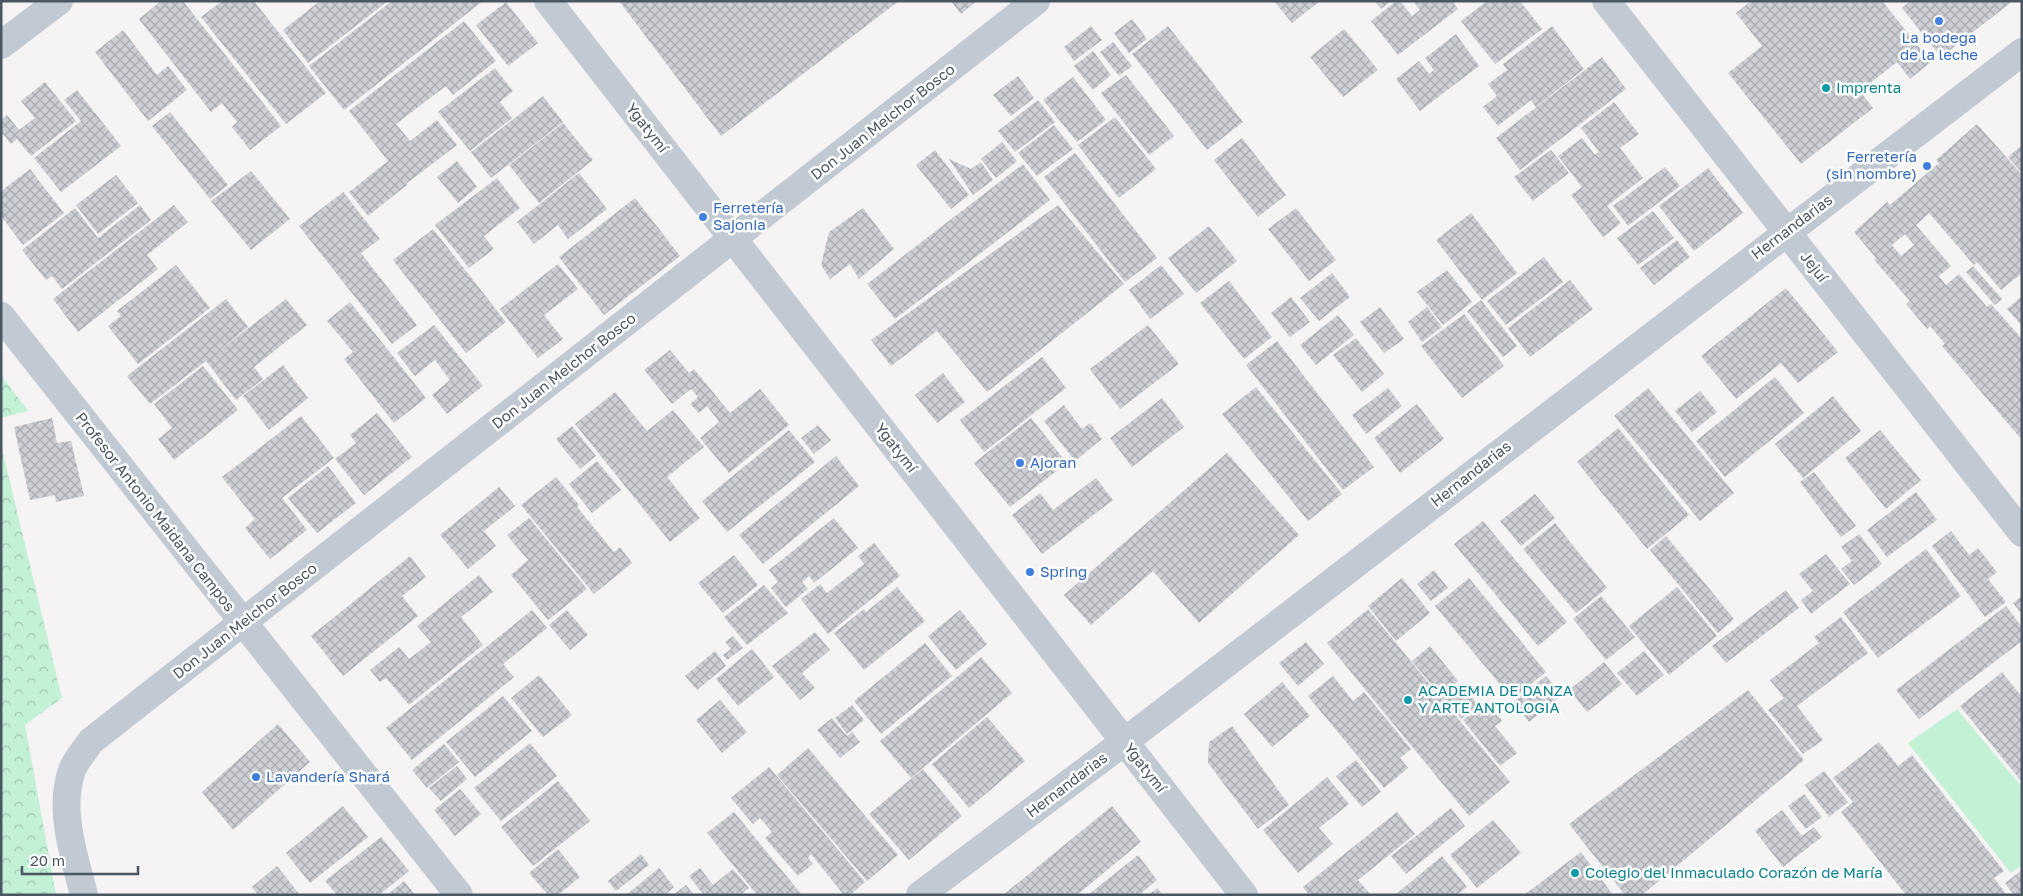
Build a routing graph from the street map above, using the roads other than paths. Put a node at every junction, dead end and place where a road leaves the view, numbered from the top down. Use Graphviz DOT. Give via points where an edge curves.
graph roads {
  1 [pos="59,1"];
  2 [pos="548,1"];
  3 [pos="1036,1"];
  4 [pos="1606,1"];
  5 [pos="1,45"];
  6 [pos="2022,52"];
  7 [pos="1786,232"];
  8 [pos="733,239"];
  9 [pos="1,316"];
  10 [pos="2022,533"];
  11 [pos="242,623"];
  12 [pos="1124,742"];
  13 [pos="84,895"];
  14 [pos="459,895"];
  15 [pos="920,895"];
  16 [pos="1244,895"];
  1 -- 5 [label="street"];
  2 -- 8 [label="street, Ygatymí"];
  3 -- 8 [label="street, Don Juan Melchor Bosco"];
  4 -- 7 [label="street, Jejuí"];
  6 -- 7 [label="street, Hernandarias"];
  7 -- 10 [label="street, Jejuí"];
  7 -- 12 [label="street, Hernandarias"];
  8 -- 11 [label="street, Don Juan Melchor Bosco"];
  8 -- 12 [label="street, Ygatymí"];
  9 -- 11 [label="street, Profesor Antonio Maidana Campos"];
  11 -- 13 [label="street, Don Juan Melchor Bosco" via="91,741 72,769 68,825"];
  11 -- 14 [label="street, Profesor Antonio Maidana Campos"];
  12 -- 15 [label="street, Hernandarias"];
  12 -- 16 [label="street, Ygatymí"];
}
